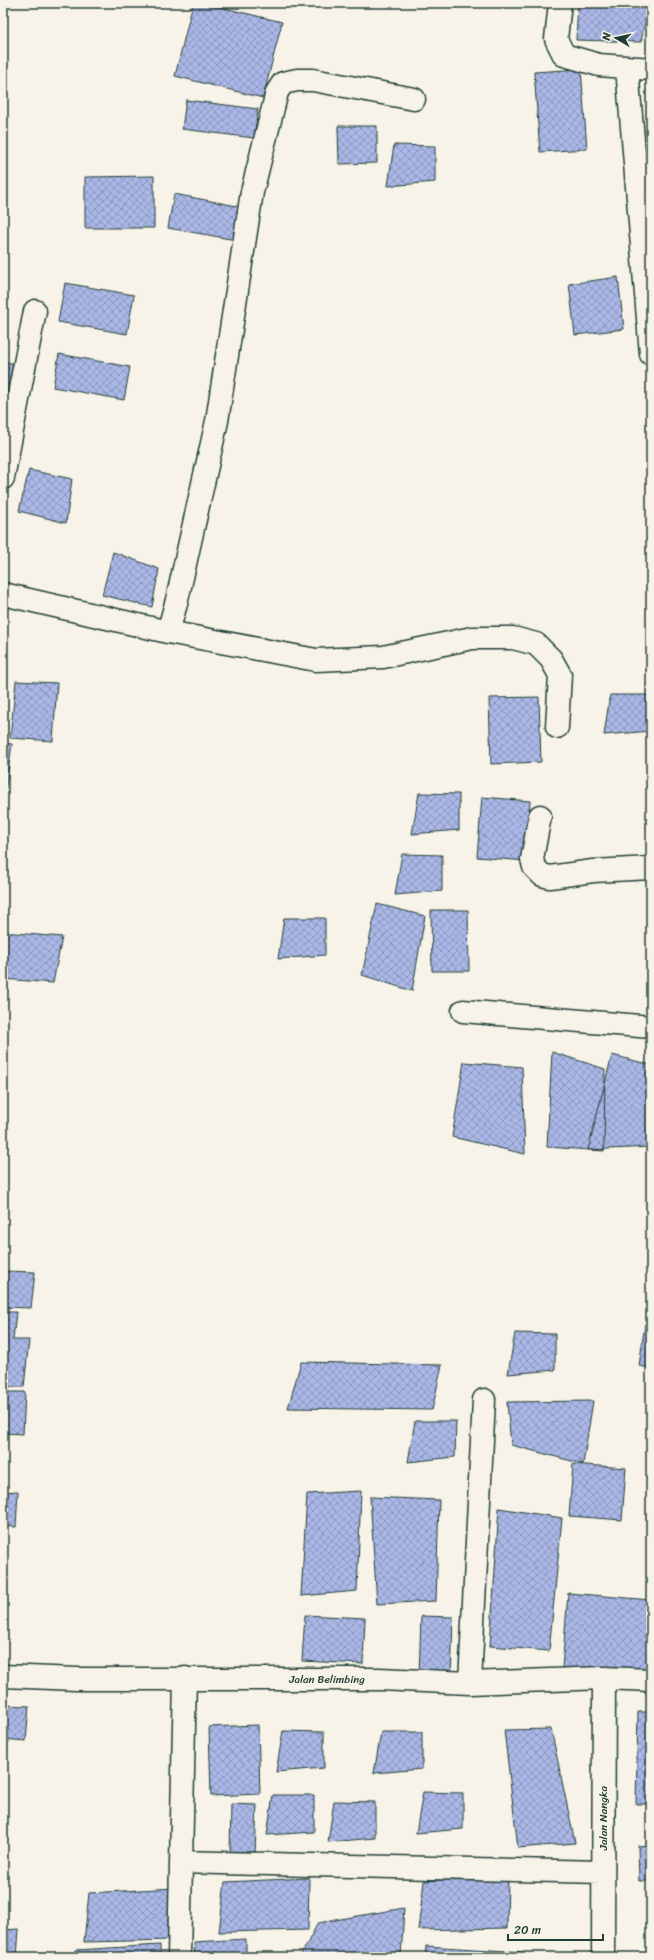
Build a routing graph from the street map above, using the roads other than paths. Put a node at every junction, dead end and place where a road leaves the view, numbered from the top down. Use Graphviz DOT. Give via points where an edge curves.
graph roads {
  1 [pos="560,3"];
  2 [pos="627,68"];
  3 [pos="651,69"];
  4 [pos="414,99"];
  5 [pos="35,311"];
  6 [pos="651,354"];
  7 [pos="3,478"];
  8 [pos="3,594"];
  9 [pos="168,632"];
  10 [pos="557,727"];
  11 [pos="540,816"];
  12 [pos="651,868"];
  13 [pos="463,1011"];
  14 [pos="651,1027"];
  15 [pos="484,1400"];
  16 [pos="3,1676"];
  17 [pos="186,1678"];
  18 [pos="604,1678"];
  19 [pos="651,1680"];
  20 [pos="470,1683"];
  21 [pos="181,1862"];
  22 [pos="603,1872"];
  23 [pos="179,1957"];
  24 [pos="603,1957"];
  1 -- 2 [label="street" via="556,38 564,55 599,65"];
  2 -- 3 [label="street"];
  2 -- 6 [label="street"];
  4 -- 9 [label="street" via="313,80 283,83 276,92 252,192 218,421"];
  5 -- 7 [label="street"];
  8 -- 9 [label="street"];
  9 -- 10 [label="street" via="316,660 383,657 472,638 519,639 536,644 551,659 560,675"];
  11 -- 12 [label="street" via="532,859 534,867 542,875 550,877 592,871"];
  13 -- 14 [label="street"];
  15 -- 20 [label="street"];
  16 -- 17 [label="street, Jalan Belimbing" via="76,1679"];
  17 -- 20 [label="street, Jalan Belimbing" via="379,1679"];
  17 -- 21 [label="street"];
  18 -- 19 [label="street, Jalan Belimbing"];
  18 -- 20 [label="street, Jalan Belimbing"];
  18 -- 22 [label="street, Jalan Nangka"];
  21 -- 22 [label="street"];
  21 -- 23 [label="street"];
  22 -- 24 [label="street, Jalan Nangka"];
}
